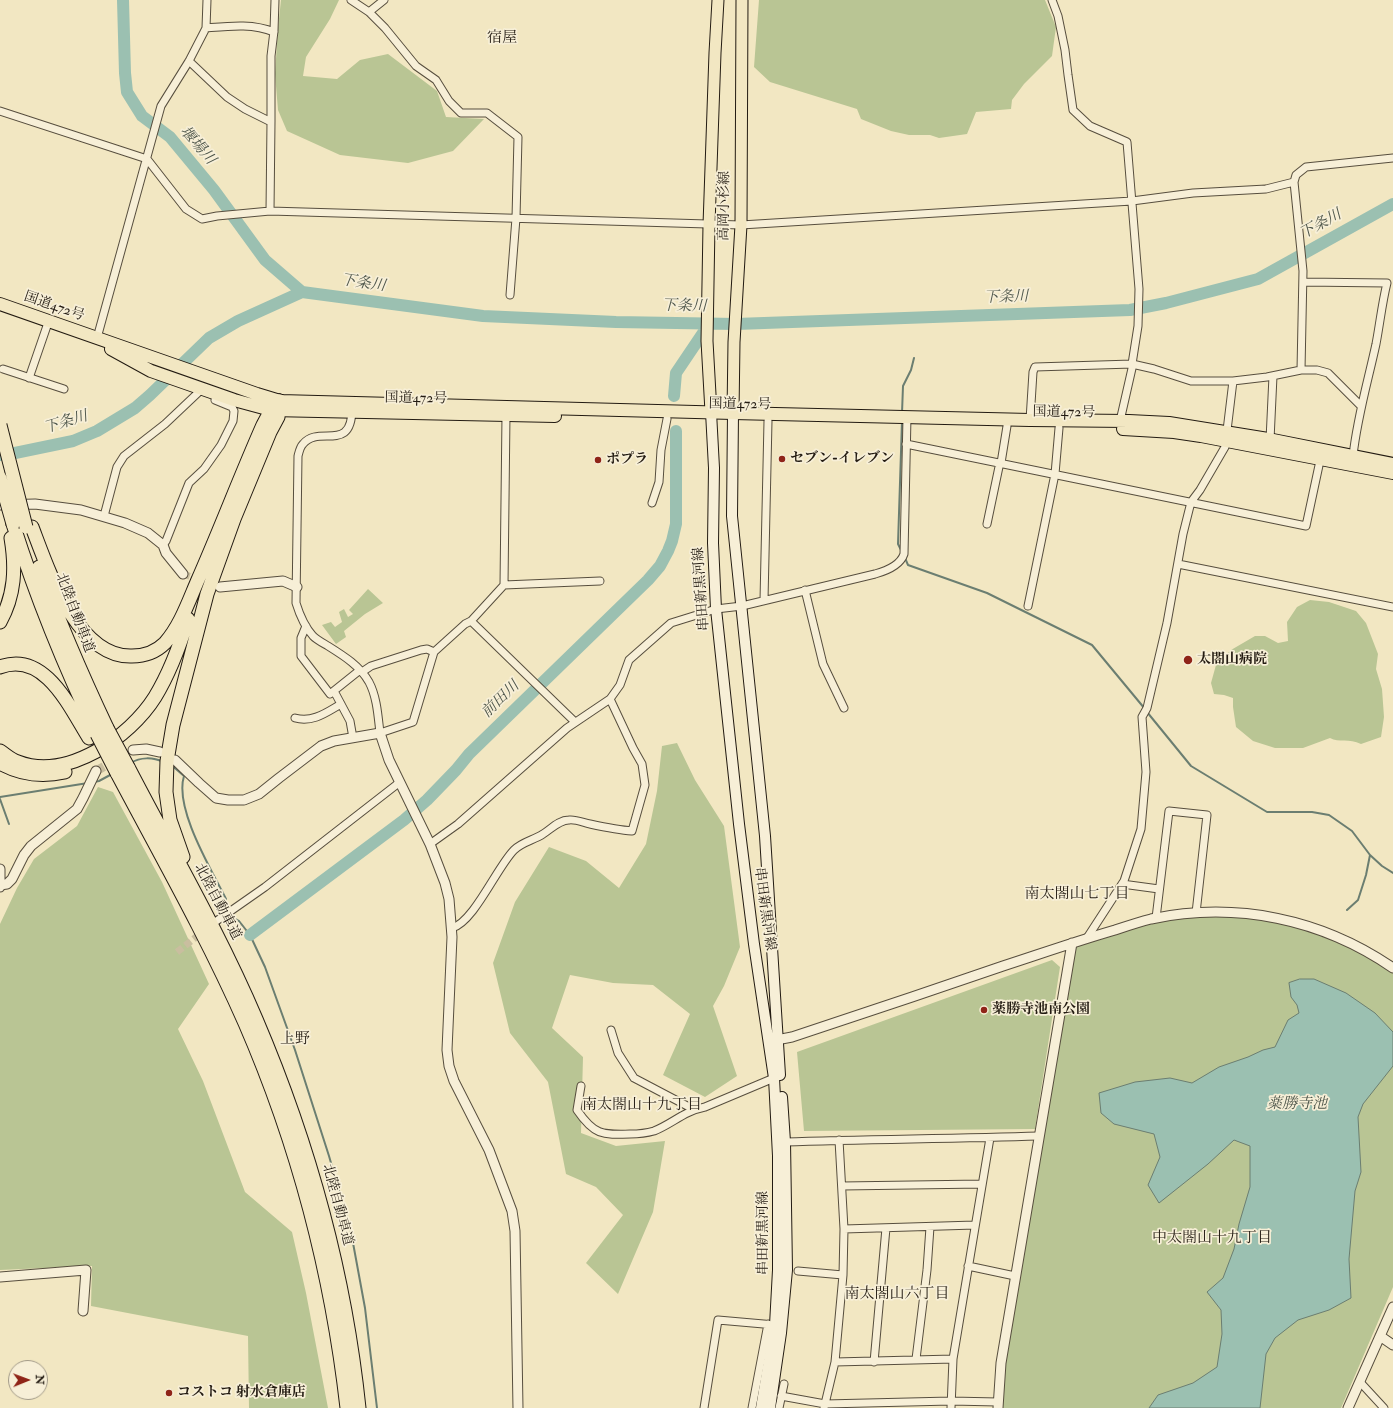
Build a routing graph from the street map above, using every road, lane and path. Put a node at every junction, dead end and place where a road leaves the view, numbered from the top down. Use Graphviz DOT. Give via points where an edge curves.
graph roads {
  1 [pos="207,0"];
  2 [pos="275,0"];
  3 [pos="351,0"];
  4 [pos="384,0"];
  5 [pos="718,0"];
  6 [pos="742,0"];
  7 [pos="1052,0"];
  8 [pos="370,12"];
  9 [pos="206,28"];
  10 [pos="274,32"];
  11 [pos="189,61"];
  12 [pos="0,111"];
  13 [pos="271,122"];
  14 [pos="1393,158"];
  15 [pos="147,159"];
  16 [pos="1294,182"];
  17 [pos="1132,201"];
  18 [pos="270,211"];
  19 [pos="516,218"];
  20 [pos="709,225"];
  21 [pos="740,225"];
  22 [pos="1304,282"];
  23 [pos="510,295"];
  24 [pos="0,304"];
  25 [pos="49,320"];
  26 [pos="97,338"];
  27 [pos="1132,364"];
  28 [pos="3,369"];
  29 [pos="1301,370"];
  30 [pos="1273,376"];
  31 [pos="29,378"];
  32 [pos="1233,381"];
  33 [pos="197,387"];
  34 [pos="64,390"];
  35 [pos="218,394"];
  36 [pos="1362,406"];
  37 [pos="277,407"];
  38 [pos="352,408"];
  39 [pos="506,415"];
  40 [pos="712,416"];
  41 [pos="733,416"];
  42 [pos="667,419"];
  43 [pos="907,420"];
  44 [pos="1030,420"];
  45 [pos="768,421"];
  46 [pos="1120,421"];
  47 [pos="0,425"];
  48 [pos="1007,426"];
  49 [pos="1059,428"];
  50 [pos="1227,437"];
  51 [pos="1270,440"];
  52 [pos="906,444"];
  53 [pos="1321,454"];
  54 [pos="1353,456"];
  55 [pos="1000,463"];
  56 [pos="1393,464"];
  57 [pos="1393,473"];
  58 [pos="1055,474"];
  59 [pos="6,477"];
  60 [pos="0,493"];
  61 [pos="1191,502"];
  62 [pos="652,503"];
  63 [pos="0,506"];
  64 [pos="104,516"];
  65 [pos="986,524"];
  66 [pos="11,525"];
  67 [pos="29,527"];
  68 [pos="163,545"];
  69 [pos="1178,564"];
  70 [pos="203,568"];
  71 [pos="184,574"];
  72 [pos="600,581"];
  73 [pos="504,585"];
  74 [pos="220,587"];
  75 [pos="297,587"];
  76 [pos="805,590"];
  77 [pos="207,594"];
  78 [pos="764,600"];
  79 [pos="742,606"];
  80 [pos="1028,606"];
  81 [pos="1393,607"];
  82 [pos="716,609"];
  83 [pos="471,621"];
  84 [pos="0,622"];
  85 [pos="306,626"];
  86 [pos="434,652"];
  87 [pos="0,667"];
  88 [pos="361,671"];
  89 [pos="334,691"];
  90 [pos="610,699"];
  91 [pos="341,704"];
  92 [pos="844,708"];
  93 [pos="295,718"];
  94 [pos="575,722"];
  95 [pos="98,733"];
  96 [pos="380,733"];
  97 [pos="353,738"];
  98 [pos="133,750"];
  99 [pos="0,751"];
  100 [pos="160,752"];
  101 [pos="175,760"];
  102 [pos="0,763"];
  103 [pos="96,771"];
  104 [pos="119,772"];
  105 [pos="400,782"];
  106 [pos="430,844"];
  107 [pos="0,869"];
  108 [pos="1122,884"];
  109 [pos="0,886"];
  110 [pos="1160,889"];
  111 [pos="1196,914"];
  112 [pos="1156,918"];
  113 [pos="215,922"];
  114 [pos="452,928"];
  115 [pos="1087,938"];
  116 [pos="1072,943"];
  117 [pos="1393,968"];
  118 [pos="256,1019"];
  119 [pos="611,1030"];
  120 [pos="773,1040"];
  121 [pos="774,1078"];
  122 [pos="581,1086"];
  123 [pos="693,1110"];
  124 [pos="1039,1136"];
  125 [pos="990,1138"];
  126 [pos="840,1140"];
  127 [pos="785,1142"];
  128 [pos="982,1184"];
  129 [pos="842,1186"];
  130 [pos="975,1225"];
  131 [pos="930,1227"];
  132 [pos="886,1228"];
  133 [pos="844,1229"];
  134 [pos="968,1266"];
  135 [pos="798,1271"];
  136 [pos="842,1275"];
  137 [pos="1015,1276"];
  138 [pos="0,1277"];
  139 [pos="1393,1307"];
  140 [pos="84,1311"];
  141 [pos="772,1324"];
  142 [pos="1380,1336"];
  143 [pos="1393,1345"];
  144 [pos="916,1359"];
  145 [pos="953,1359"];
  146 [pos="835,1362"];
  147 [pos="874,1362"];
  148 [pos="1360,1382"];
  149 [pos="784,1384"];
  150 [pos="781,1396"];
  151 [pos="951,1405"];
  152 [pos="998,1405"];
  153 [pos="825,1406"];
  154 [pos="347,1408"];
  155 [pos="359,1408"];
  156 [pos="518,1408"];
  157 [pos="704,1408"];
  158 [pos="752,1408"];
  159 [pos="761,1408"];
  160 [pos="770,1408"];
  161 [pos="779,1408"];
  162 [pos="1348,1408"];
  163 [pos="1384,1408"];
  1 -- 9 [label="street"];
  2 -- 10 [label="street"];
  3 -- 8 [label="street"];
  4 -- 8 [label="street"];
  5 -- 20 [label="main road, 高岡小杉線"];
  6 -- 21 [label="main road, 高岡小杉線"];
  7 -- 17 [label="street" via="1065,50 1073,110 1090,126 1127,142"];
  8 -- 19 [label="street" via="416,66 436,80 449,101 461,113 487,113 518,137"];
  9 -- 10 [label="street" via="240,25"];
  9 -- 11 [label="street"];
  10 -- 13 [label="street" via="270,80"];
  11 -- 13 [label="street" via="227,97"];
  11 -- 15 [label="street" via="161,106"];
  12 -- 15 [label="street"];
  13 -- 18 [label="street"];
  14 -- 16 [label="street" via="1306,167 1296,174"];
  15 -- 18 [label="street" via="186,209 202,219"];
  15 -- 26 [label="street"];
  16 -- 17 [label="street" via="1266,189 1193,193"];
  16 -- 22 [label="street"];
  17 -- 21 [label="street"];
  17 -- 27 [label="street" via="1139,289 1138,326"];
  18 -- 19 [label="street"];
  19 -- 20 [label="street"];
  19 -- 23 [label="street"];
  20 -- 21 [label="street"];
  20 -- 40 [label="main road, 高岡小杉線" via="707,340"];
  21 -- 41 [label="main road, 高岡小杉線"];
  22 -- 29 [label="street"];
  22 -- 36 [label="street" via="1387,283"];
  24 -- 25 [label="highway, 国道472号"];
  25 -- 26 [label="highway, 国道472号"];
  25 -- 31 [label="street"];
  26 -- 33 [label="highway, 国道472号" via="112,350 151,370"];
  26 -- 37 [label="highway, 国道472号" via="268,398"];
  27 -- 32 [label="street" via="1191,381"];
  27 -- 44 [label="street" via="1035,367"];
  27 -- 46 [label="street"];
  28 -- 31 [label="street"];
  29 -- 30 [label="street"];
  29 -- 36 [label="street" via="1328,373"];
  30 -- 32 [label="street"];
  30 -- 51 [label="street"];
  31 -- 34 [label="street"];
  32 -- 50 [label="street"];
  33 -- 35 [label="highway, 国道472号"];
  33 -- 64 [label="street" via="165,424 124,456 117,466"];
  35 -- 37 [label="highway, 国道472号"];
  35 -- 68 [label="street" via="215,400 232,407 233,421 222,445 204,469 189,483"];
  36 -- 54 [label="street"];
  37 -- 38 [label="highway, 国道472号"];
  37 -- 70 [label="highway" via="260,431"];
  37 -- 77 [label="highway"];
  38 -- 39 [label="highway, 国道472号"];
  38 -- 40 [label="highway, 国道472号"];
  38 -- 75 [label="street" via="349,426 343,432 333,436 311,438 300,449"];
  39 -- 42 [label="highway, 国道472号"];
  39 -- 73 [label="street"];
  40 -- 41 [label="highway, 国道472号"];
  40 -- 42 [label="highway, 国道472号"];
  40 -- 82 [label="main road, 串田新黒河線"];
  41 -- 43 [label="highway, 国道472号"];
  41 -- 45 [label="highway, 国道472号"];
  41 -- 79 [label="main road, 串田新黒河線" via="732,516"];
  42 -- 62 [label="street" via="661,450 659,482"];
  43 -- 44 [label="highway, 国道472号"];
  43 -- 45 [label="highway, 国道472号"];
  43 -- 48 [label="highway, 国道472号"];
  43 -- 52 [label="street"];
  44 -- 46 [label="highway, 国道472号"];
  45 -- 78 [label="street"];
  46 -- 50 [label="highway, 国道472号" via="1169,423"];
  47 -- 59 [label="highway, 北陸自動車道, bridge"];
  48 -- 49 [label="highway, 国道472号"];
  48 -- 55 [label="street"];
  49 -- 50 [label="highway, 国道472号" via="1130,429"];
  49 -- 58 [label="street"];
  50 -- 51 [label="highway, 国道472号"];
  50 -- 53 [label="highway, 国道472号"];
  50 -- 61 [label="street" via="1225,447"];
  51 -- 53 [label="highway, 国道472号"];
  52 -- 55 [label="street"];
  52 -- 76 [label="street" via="903,558 887,571"];
  53 -- 54 [label="highway, 国道472号"];
  53 -- 57 [label="highway, 国道472号"];
  53 -- 61 [label="street" via="1306,526"];
  54 -- 56 [label="highway, 国道472号"];
  55 -- 58 [label="street"];
  55 -- 65 [label="street"];
  58 -- 61 [label="street"];
  58 -- 80 [label="street"];
  59 -- 66 [label="highway, 北陸自動車道, bridge"];
  59 -- 67 [label="highway, 北陸自動車道, bridge"];
  60 -- 66 [label="highway"];
  61 -- 69 [label="street"];
  63 -- 64 [label="street" via="35,504"];
  64 -- 68 [label="street" via="148,533"];
  66 -- 84 [label="highway" via="14,583"];
  66 -- 95 [label="highway, 北陸自動車道" via="58,650 76,692"];
  67 -- 70 [label="highway" via="80,627 98,645 116,655 146,655 163,645 178,625"];
  67 -- 95 [label="highway, 北陸自動車道" via="58,617 87,686"];
  68 -- 71 [label="street" via="166,553"];
  69 -- 81 [label="street"];
  69 -- 108 [label="street" via="1148,708 1142,717 1146,772 1141,829"];
  70 -- 99 [label="highway" via="186,626 162,684 145,711 123,734 88,756 53,765 19,763"];
  72 -- 73 [label="street"];
  73 -- 83 [label="street"];
  74 -- 75 [label="street" via="283,581"];
  75 -- 85 [label="street" via="296,604"];
  76 -- 78 [label="street"];
  76 -- 92 [label="street" via="823,664"];
  77 -- 102 [label="highway" via="166,695 143,725 121,745 96,761 61,773 34,775 16,771"];
  77 -- 118 [label="highway" via="169,748 167,805 182,855 245,989"];
  78 -- 79 [label="street"];
  79 -- 82 [label="street"];
  79 -- 120 [label="main road, 串田新黒河線" via="765,836"];
  82 -- 90 [label="street" via="671,623 629,660 620,685"];
  82 -- 120 [label="main road, 串田新黒河線" via="754,944"];
  83 -- 86 [label="street"];
  83 -- 94 [label="street"];
  85 -- 88 [label="street" via="314,637 347,658"];
  85 -- 89 [label="street" via="301,638 300,656 330,694"];
  86 -- 88 [label="street" via="421,650"];
  86 -- 96 [label="street" via="413,722"];
  87 -- 95 [label="highway" via="22,664 39,670"];
  88 -- 89 [label="street"];
  88 -- 96 [label="street" via="370,683 375,698"];
  89 -- 91 [label="street"];
  90 -- 94 [label="street"];
  90 -- 114 [label="street" via="642,764 645,785 632,832 571,819 563,821 514,850 473,910 458,926"];
  91 -- 93 [label="street" via="319,718"];
  91 -- 97 [label="street" via="350,721"];
  94 -- 106 [label="street" via="458,824"];
  95 -- 104 [label="highway"];
  95 -- 104 [label="highway, 北陸自動車道, bridge"];
  96 -- 97 [label="street"];
  96 -- 105 [label="street"];
  97 -- 101 [label="street" via="321,746 259,794 244,800 216,798"];
  98 -- 100 [label="street"];
  103 -- 109 [label="street" via="76,809 31,846 12,879"];
  104 -- 118 [label="highway, 北陸自動車道" via="216,933"];
  104 -- 154 [label="highway, 北陸自動車道" via="226,982 277,1105 302,1183 323,1263 339,1347"];
  105 -- 106 [label="street"];
  105 -- 113 [label="street" via="265,887"];
  106 -- 114 [label="street" via="448,894"];
  107 -- 109 [label="street"];
  108 -- 110 [label="street"];
  108 -- 115 [label="street"];
  110 -- 111 [label="street" via="1169,811 1207,815"];
  110 -- 112 [label="street"];
  111 -- 112 [label="street"];
  111 -- 117 [label="street" via="1216,912 1279,918 1340,938 1372,953"];
  112 -- 115 [label="street"];
  114 -- 156 [label="street" via="447,1050 449,1066 489,1150 512,1211 516,1231"];
  115 -- 116 [label="street"];
  116 -- 120 [label="street" via="800,1035"];
  116 -- 124 [label="street"];
  118 -- 155 [label="highway, 北陸自動車道" via="288,1099 326,1223 344,1302"];
  119 -- 123 [label="street" via="618,1053 634,1078"];
  120 -- 121 [label="main road, 串田新黒河線"];
  120 -- 127 [label="main road, 串田新黒河線"];
  121 -- 123 [label="street"];
  121 -- 141 [label="main road, 串田新黒河線" via="778,1156 778,1270"];
  122 -- 123 [label="street" via="577,1110 586,1123 601,1133 610,1135 654,1131"];
  124 -- 125 [label="street"];
  124 -- 137 [label="street"];
  125 -- 126 [label="street"];
  125 -- 128 [label="street"];
  126 -- 127 [label="street"];
  126 -- 129 [label="street"];
  127 -- 160 [label="main road, 串田新黒河線" via="786,1270 781,1333"];
  128 -- 129 [label="street"];
  128 -- 130 [label="street"];
  129 -- 133 [label="street"];
  130 -- 131 [label="street"];
  130 -- 134 [label="street"];
  131 -- 132 [label="street"];
  131 -- 144 [label="street"];
  132 -- 133 [label="street"];
  132 -- 147 [label="street"];
  133 -- 136 [label="street"];
  134 -- 137 [label="street"];
  134 -- 145 [label="street"];
  135 -- 136 [label="street"];
  136 -- 146 [label="street"];
  137 -- 152 [label="street" via="1001,1363"];
  138 -- 140 [label="street" via="86,1270"];
  139 -- 142 [label="street"];
  141 -- 157 [label="street" via="718,1320"];
  141 -- 158 [label="street"];
  141 -- 159 [label="main road, 串田新黒河線"];
  142 -- 143 [label="street"];
  142 -- 148 [label="street"];
  144 -- 145 [label="street"];
  144 -- 147 [label="street"];
  145 -- 151 [label="street"];
  146 -- 147 [label="street"];
  146 -- 153 [label="street"];
  148 -- 162 [label="street"];
  148 -- 163 [label="street"];
  149 -- 150 [label="street"];
  150 -- 153 [label="street"];
  150 -- 161 [label="street"];
  151 -- 152 [label="street"];
  151 -- 153 [label="street"];
}
